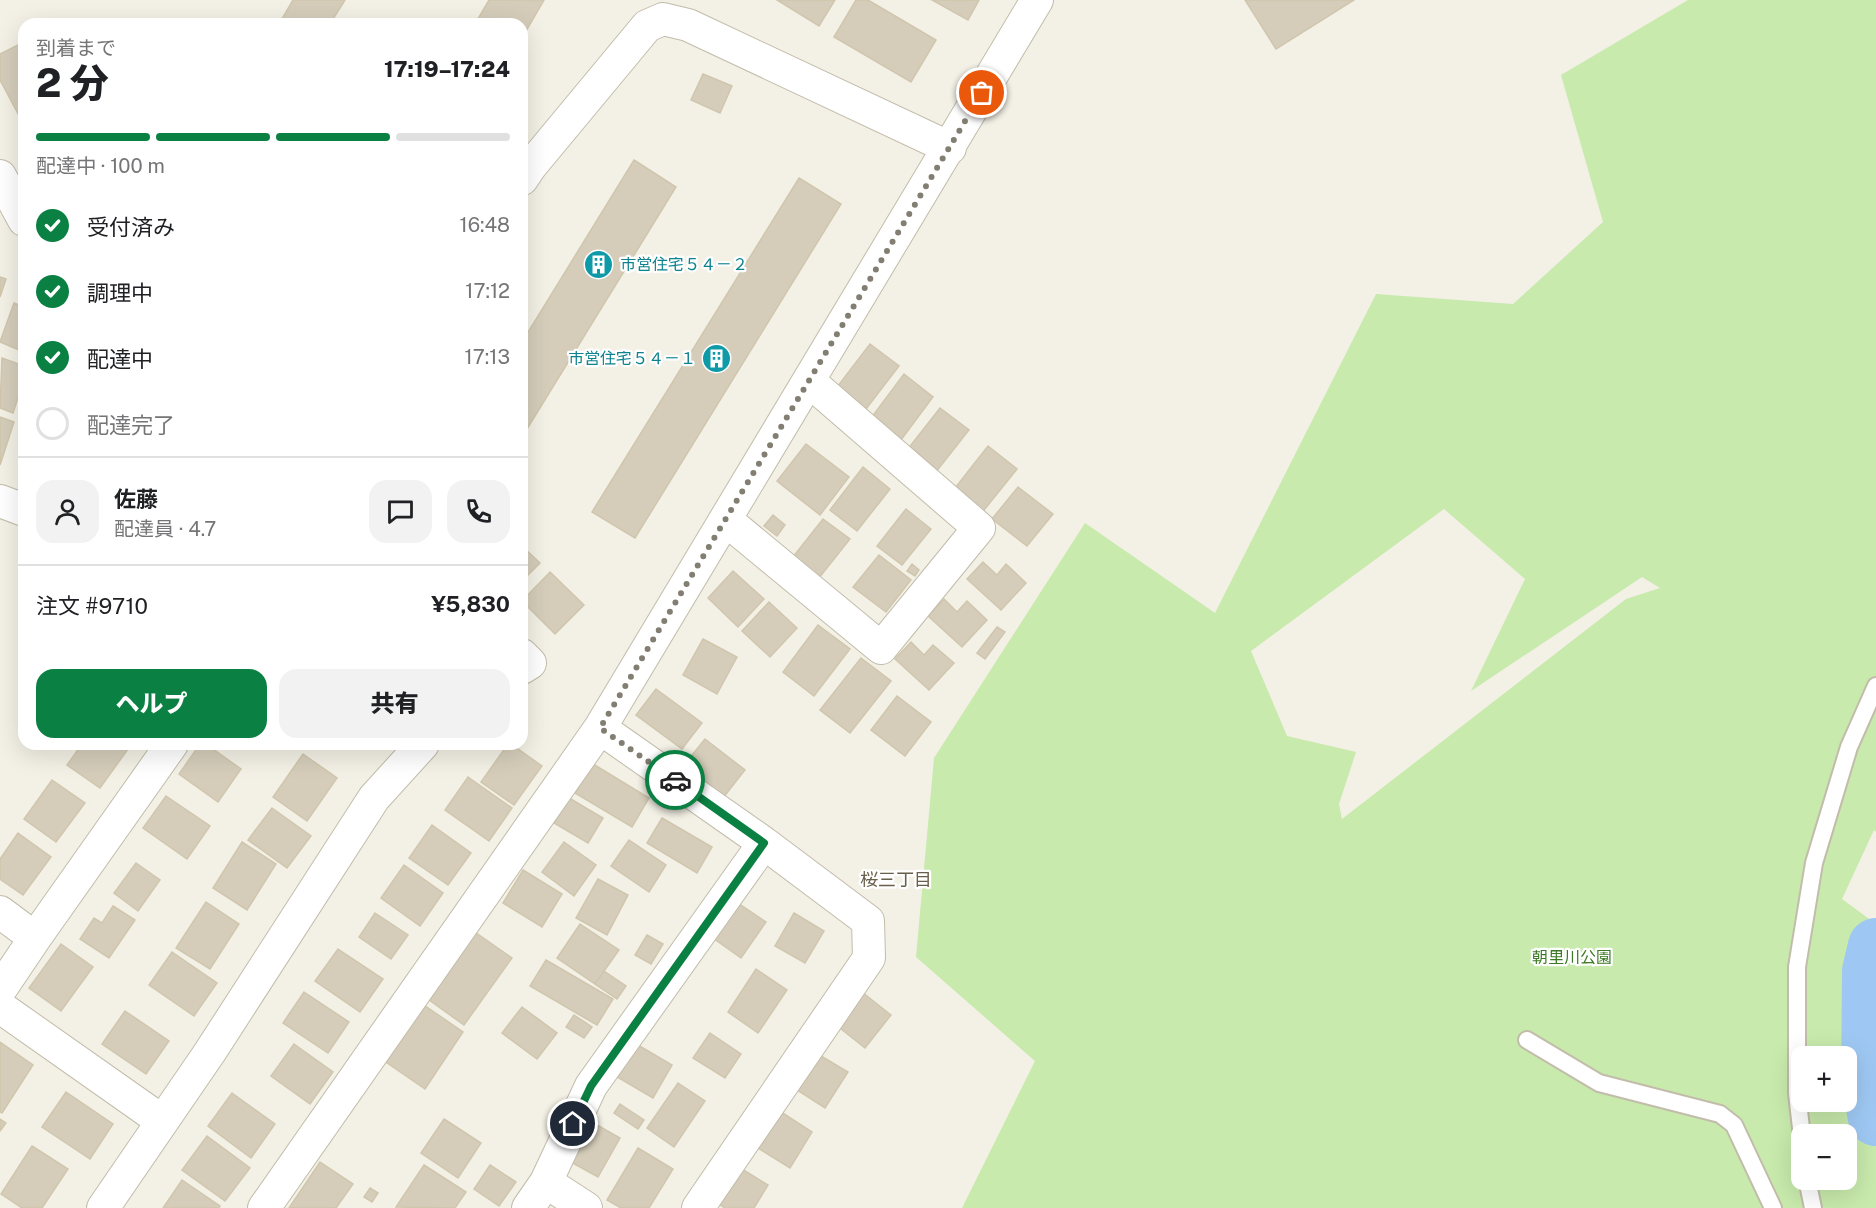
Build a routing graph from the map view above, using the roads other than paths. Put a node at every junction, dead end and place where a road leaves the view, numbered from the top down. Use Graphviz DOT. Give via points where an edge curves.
graph roads {
  1 [pos="1037,0"];
  2 [pos="950,148"];
  3 [pos="528,171"];
  4 [pos="0,176"];
  5 [pos="18,209"];
  6 [pos="810,381"];
  7 [pos="0,501"];
  8 [pos="18,508"];
  9 [pos="726,520"];
  10 [pos="1876,686"];
  11 [pos="600,728"];
  12 [pos="168,750"];
  13 [pos="418,750"];
  14 [pos="764,843"];
  15 [pos="0,912"];
  16 [pos="34,938"];
  17 [pos="0,990"];
  18 [pos="0,1007"];
  19 [pos="1527,1040"];
  20 [pos="162,1120"];
  21 [pos="1801,1124"];
  22 [pos="546,1182"];
  23 [pos="1809,1190"];
  24 [pos="103,1208"];
  25 [pos="264,1208"];
  26 [pos="528,1208"];
  27 [pos="586,1208"];
  28 [pos="698,1208"];
  29 [pos="1773,1208"];
  30 [pos="1813,1208"];
  1 -- 2 [label="street"];
  2 -- 3 [label="street" via="688,25 663,19 647,26"];
  2 -- 6 [label="street"];
  4 -- 5 [label="street"];
  6 -- 9 [label="street"];
  6 -- 9 [label="street" via="979,528 881,648"];
  7 -- 8 [label="street"];
  9 -- 11 [label="street"];
  10 -- 21 [label="lane" via="1849,747 1814,863 1797,966"];
  11 -- 14 [label="street"];
  11 -- 25 [label="street"];
  12 -- 16 [label="street"];
  13 -- 20 [label="street" via="374,798"];
  14 -- 22 [label="street" via="591,1086"];
  14 -- 28 [label="street" via="868,921 869,958"];
  15 -- 16 [label="street"];
  16 -- 17 [label="street"];
  18 -- 20 [label="street"];
  19 -- 29 [label="lane" via="1599,1083 1720,1114 1734,1125"];
  20 -- 24 [label="street"];
  22 -- 26 [label="street"];
  22 -- 27 [label="street"];
  23 -- 30 [label="lane"];
}
